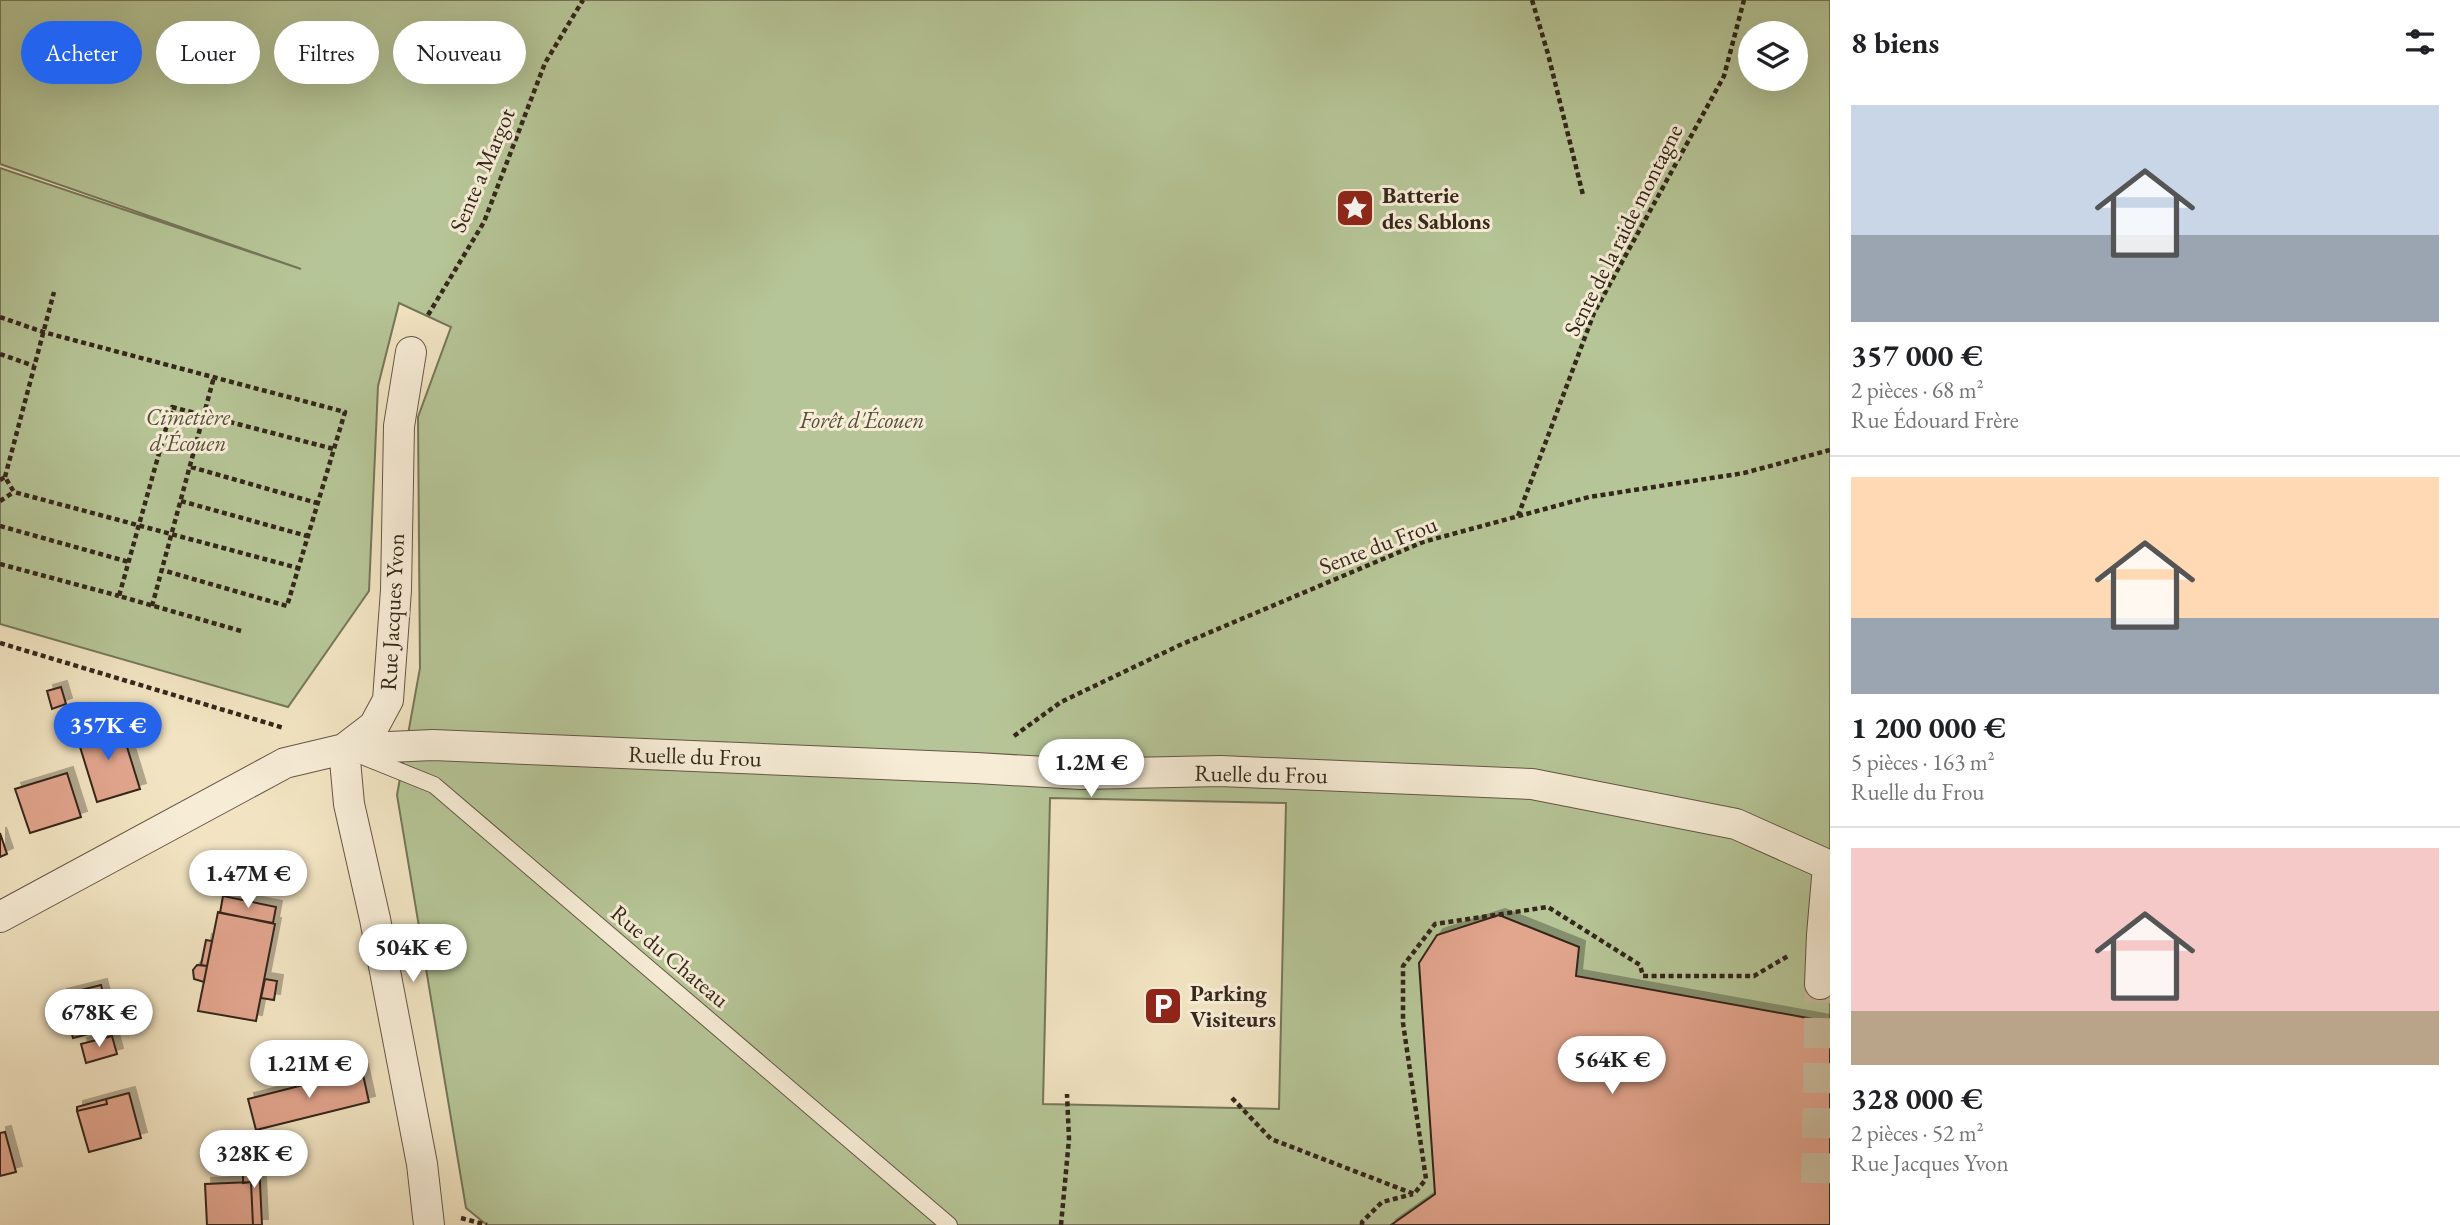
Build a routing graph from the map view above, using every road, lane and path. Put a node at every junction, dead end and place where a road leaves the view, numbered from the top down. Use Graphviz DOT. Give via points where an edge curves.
graph roads {
  1 [pos="583,0"];
  2 [pos="1532,0"];
  3 [pos="1744,0"];
  4 [pos="1583,195"];
  5 [pos="54,292"];
  6 [pos="428,315"];
  7 [pos="0,317"];
  8 [pos="43,332"];
  9 [pos="411,352"];
  10 [pos="0,354"];
  11 [pos="34,366"];
  12 [pos="214,377"];
  13 [pos="204,414"];
  14 [pos="334,449"];
  15 [pos="1830,450"];
  16 [pos="191,467"];
  17 [pos="3,479"];
  18 [pos="14,492"];
  19 [pos="0,501"];
  20 [pos="181,501"];
  21 [pos="318,503"];
  22 [pos="1518,516"];
  23 [pos="139,525"];
  24 [pos="0,526"];
  25 [pos="173,534"];
  26 [pos="307,536"];
  27 [pos="128,562"];
  28 [pos="0,564"];
  29 [pos="298,568"];
  30 [pos="162,570"];
  31 [pos="118,596"];
  32 [pos="152,606"];
  33 [pos="241,631"];
  34 [pos="0,643"];
  35 [pos="287,729"];
  36 [pos="344,749"];
  37 [pos="976,768"];
  38 [pos="1829,866"];
  39 [pos="0,917"];
  40 [pos="1822,935"];
  41 [pos="1820,984"];
  42 [pos="1067,1094"];
  43 [pos="1232,1098"];
  44 [pos="1414,1194"];
  45 [pos="429,1225"];
  46 [pos="949,1225"];
  47 [pos="1061,1225"];
  48 [pos="1362,1225"];
  1 -- 6 [label="path, Sente a Margot" via="545,63 484,222"];
  2 -- 4 [label="path"];
  3 -- 22 [label="path, Sente de la raide montagne" via="1724,76 1594,313"];
  5 -- 8 [label="path"];
  7 -- 8 [label="path"];
  8 -- 11 [label="path"];
  8 -- 12 [label="path"];
  9 -- 36 [label="street, Rue Jacques Yvon" via="400,426 388,700 374,726"];
  10 -- 11 [label="path"];
  11 -- 17 [label="path"];
  12 -- 13 [label="path"];
  12 -- 14 [label="path" via="345,412"];
  13 -- 14 [label="path"];
  13 -- 16 [label="path"];
  13 -- 23 [label="path" via="172,407"];
  14 -- 21 [label="path"];
  15 -- 22 [label="path, Sente du Frou" via="1744,473 1590,497"];
  16 -- 20 [label="path"];
  16 -- 21 [label="path"];
  17 -- 18 [label="path"];
  18 -- 19 [label="path"];
  18 -- 23 [label="path"];
  20 -- 25 [label="path"];
  20 -- 26 [label="path"];
  21 -- 26 [label="path"];
  22 -- 37 [label="path, Sente du Frou" via="1423,542 1180,645 1061,702"];
  23 -- 25 [label="path"];
  23 -- 27 [label="path"];
  24 -- 27 [label="path"];
  25 -- 29 [label="path"];
  25 -- 30 [label="path"];
  26 -- 29 [label="path"];
  27 -- 31 [label="path"];
  28 -- 31 [label="path"];
  29 -- 30 [label="path" via="287,606"];
  30 -- 32 [label="path"];
  31 -- 32 [label="path"];
  32 -- 33 [label="path"];
  34 -- 35 [label="path"];
  36 -- 37 [label="street, Ruelle du Frou" via="433,745"];
  36 -- 39 [label="street" via="285,763"];
  36 -- 45 [label="street" via="349,804 422,1164"];
  36 -- 46 [label="lane, Rue du Chateau" via="434,785"];
  37 -- 38 [label="street, Ruelle du Frou" via="1081,774 1220,771 1532,784 1736,824"];
  38 -- 40 [label="street"];
  40 -- 41 [label="street"];
  40 -- 44 [label="path" via="1754,976 1643,976 1640,965 1548,907 1435,924 1403,966 1403,1023 1426,1179"];
  42 -- 47 [label="path" via="1069,1139"];
  43 -- 44 [label="path" via="1271,1139"];
  44 -- 48 [label="path" via="1382,1202"];
}
